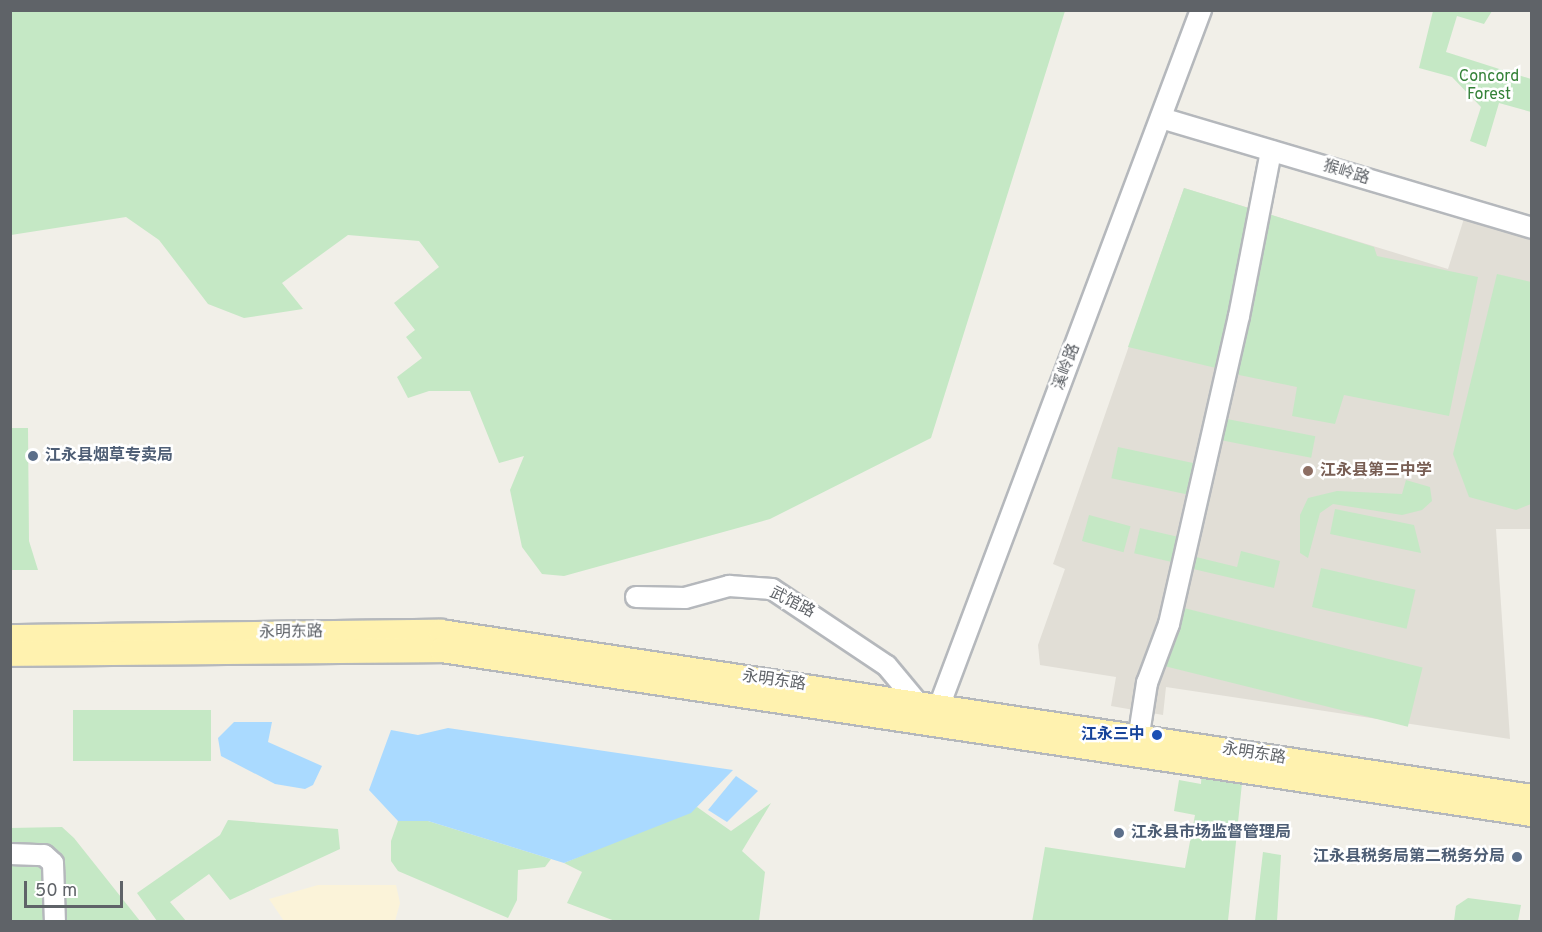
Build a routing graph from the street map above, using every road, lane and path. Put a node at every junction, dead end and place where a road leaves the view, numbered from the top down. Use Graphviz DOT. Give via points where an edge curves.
graph roads {
  1 [pos="1201,10"];
  2 [pos="1161,118"];
  3 [pos="1271,151"];
  4 [pos="1532,228"];
  5 [pos="636,597"];
  6 [pos="10,637"];
  7 [pos="10,654"];
  8 [pos="930,710"];
  9 [pos="1137,746"];
  10 [pos="1532,797"];
  11 [pos="1532,814"];
  12 [pos="10,854"];
  13 [pos="55,921"];
  1 -- 2 [label="street, 溪岭路"];
  2 -- 3 [label="street, 猴岭路"];
  2 -- 8 [label="street, 溪岭路"];
  3 -- 4 [label="street, 猴岭路"];
  3 -- 9 [label="street" via="1239,316 1169,624 1147,683"];
  5 -- 8 [label="street, 武馆路" via="685,598 729,586 772,589 887,666"];
  6 -- 8 [label="main road, 永明东路" via="441,632"];
  7 -- 8 [label="main road, 永明东路" via="442,650"];
  8 -- 9 [label="main road, 永明东路"];
  9 -- 10 [label="main road, 永明东路"];
  9 -- 11 [label="main road, 永明东路"];
  12 -- 13 [label="street" via="44,855 53,863"];
}
